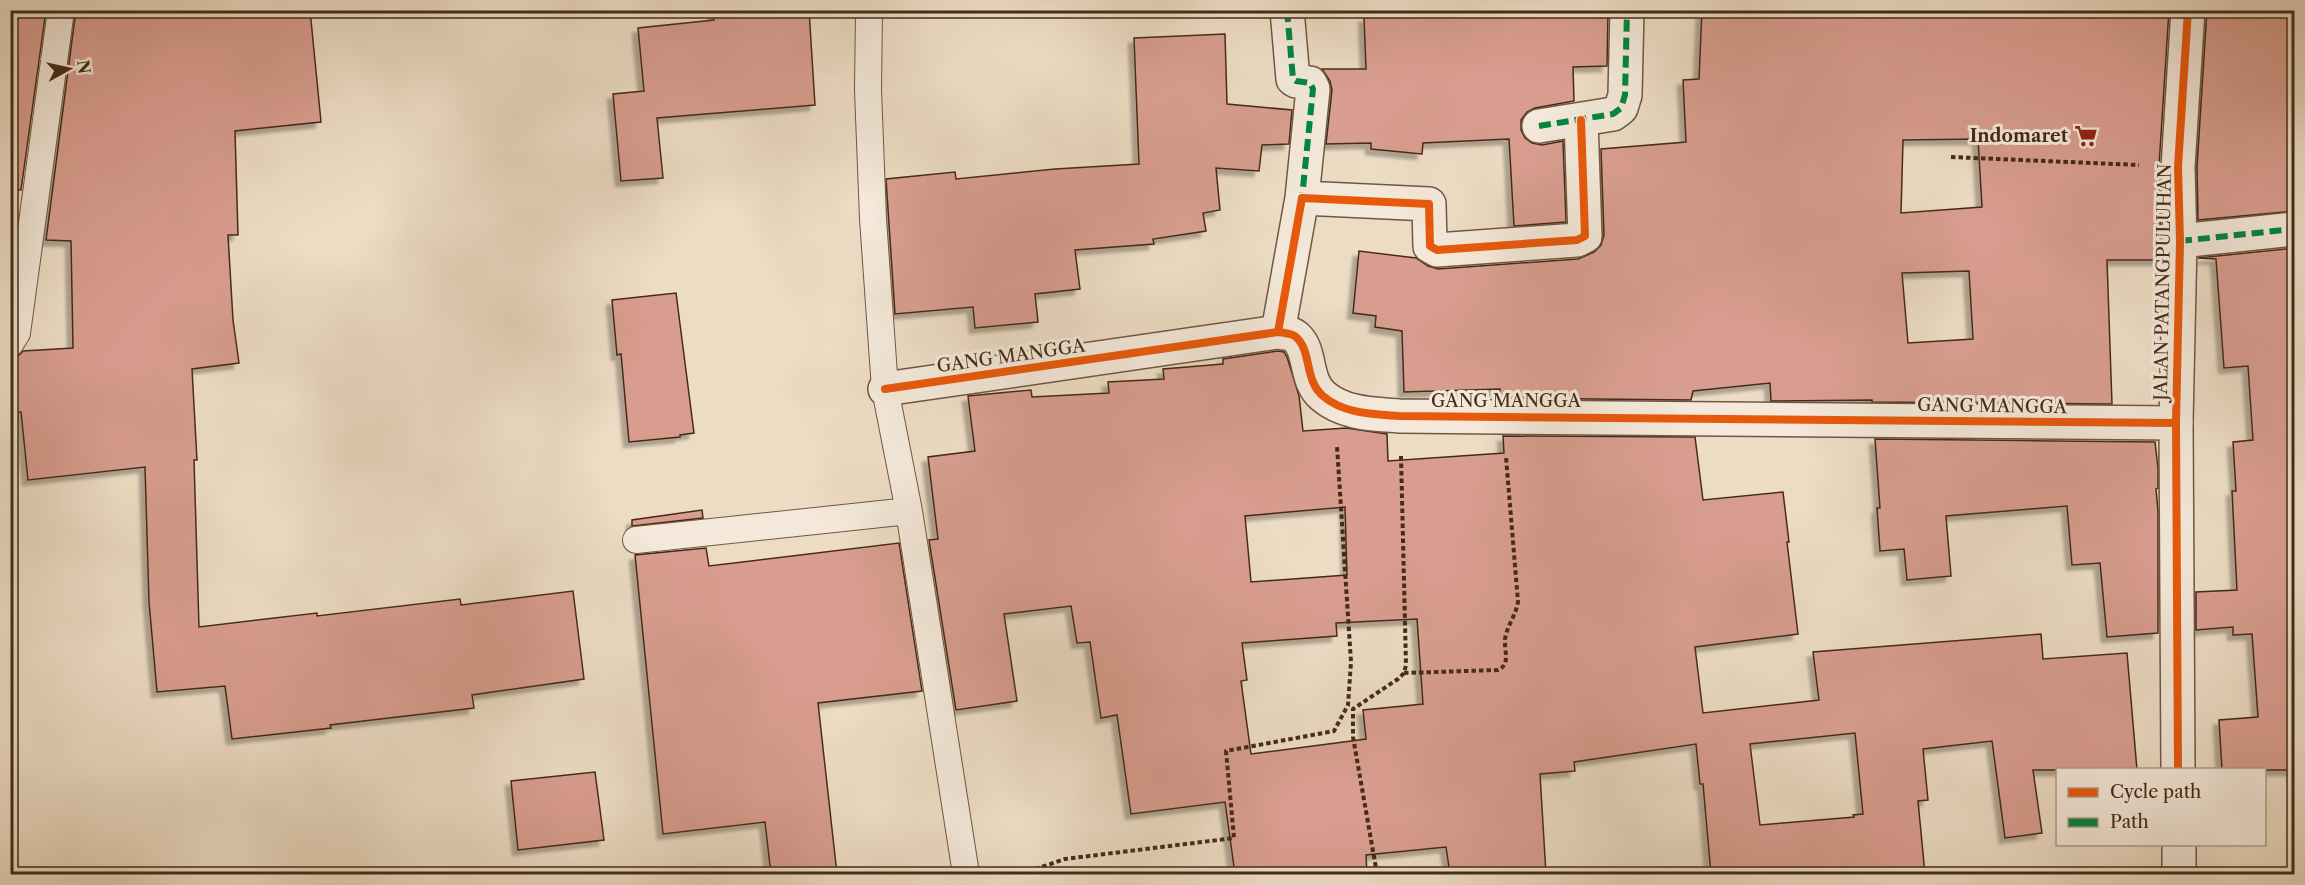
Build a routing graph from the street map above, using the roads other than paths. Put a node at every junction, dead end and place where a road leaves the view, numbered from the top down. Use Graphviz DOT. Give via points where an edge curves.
graph roads {
  1 [pos="61,10"];
  2 [pos="869,10"];
  3 [pos="1287,10"];
  4 [pos="1627,10"];
  5 [pos="2188,10"];
  6 [pos="1581,120"];
  7 [pos="1539,126"];
  8 [pos="1302,198"];
  9 [pos="2295,229"];
  10 [pos="2180,241"];
  11 [pos="1278,332"];
  12 [pos="10,344"];
  13 [pos="885,389"];
  14 [pos="2176,423"];
  15 [pos="909,511"];
  16 [pos="636,540"];
  17 [pos="2178,768"];
  18 [pos="2179,846"];
  19 [pos="966,874"];
  20 [pos="2179,874"];
  1 -- 12 [label="lane" via="17,333"];
  2 -- 13 [label="lane" via="873,219"];
  3 -- 8 [label="street" via="1293,79 1310,83 1313,89"];
  4 -- 6 [label="street" via="1625,95 1621,108 1613,114"];
  5 -- 10 [label="street, JALAN PATANGPULUHAN" via="2178,167"];
  6 -- 7 [label="street"];
  6 -- 8 [label="street" via="1585,236 1577,240 1437,250 1430,246 1429,204"];
  8 -- 11 [label="street"];
  9 -- 10 [label="street"];
  10 -- 14 [label="street, JALAN PATANGPULUHAN"];
  11 -- 13 [label="street, GANG MANGGA"];
  11 -- 14 [label="street, GANG MANGGA" via="1296,336 1314,387 1341,408 1400,416"];
  13 -- 15 [label="lane"];
  14 -- 17 [label="street, JALAN PATANGPULUHAN"];
  15 -- 16 [label="lane"];
  15 -- 19 [label="lane"];
  18 -- 20 [label="street"];
}
